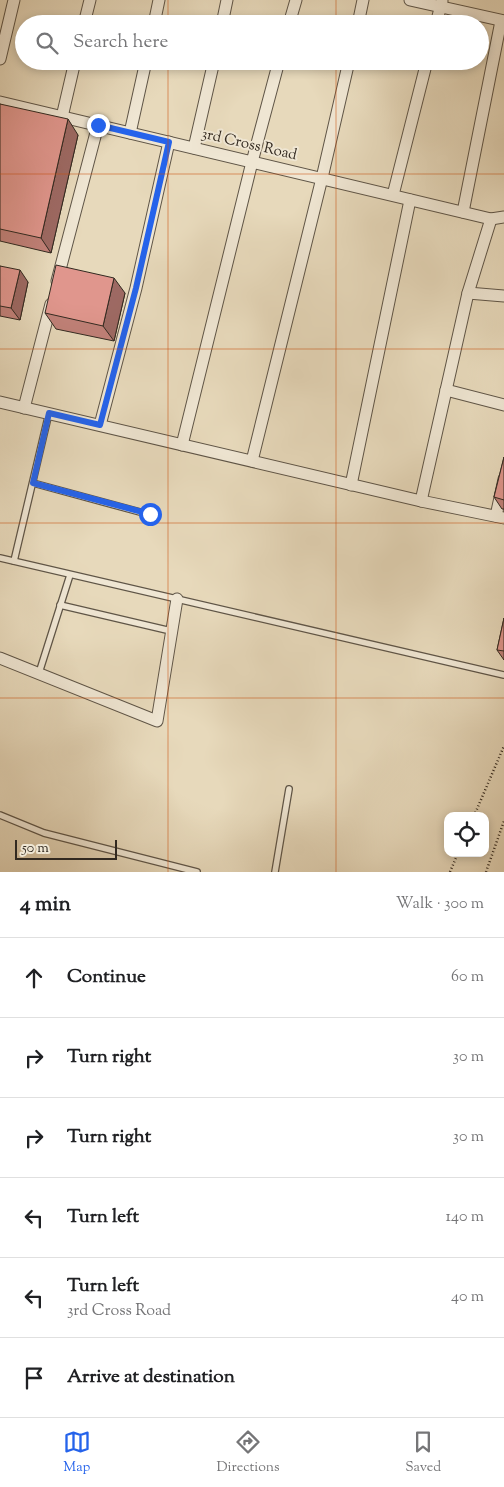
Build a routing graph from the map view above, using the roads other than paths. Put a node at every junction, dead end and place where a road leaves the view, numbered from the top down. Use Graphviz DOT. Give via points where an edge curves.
graph roads {
  1 [pos="14,0"];
  2 [pos="90,0"];
  3 [pos="158,0"];
  4 [pos="227,0"];
  5 [pos="296,0"];
  6 [pos="363,0"];
  7 [pos="410,0"];
  8 [pos="441,4"];
  9 [pos="86,15"];
  10 [pos="156,15"];
  11 [pos="224,15"];
  12 [pos="292,15"];
  13 [pos="360,15"];
  14 [pos="480,15"];
  15 [pos="489,17"];
  16 [pos="502,21"];
  17 [pos="0,59"];
  18 [pos="73,70"];
  19 [pos="144,70"];
  20 [pos="212,70"];
  21 [pos="277,70"];
  22 [pos="347,70"];
  23 [pos="424,70"];
  24 [pos="6,107"];
  25 [pos="62,117"];
  26 [pos="98,125"];
  27 [pos="130,133"];
  28 [pos="169,142"];
  29 [pos="194,148"];
  30 [pos="252,162"];
  31 [pos="322,178"];
  32 [pos="393,195"];
  33 [pos="410,200"];
  34 [pos="463,212"];
  35 [pos="504,217"];
  36 [pos="490,219"];
  37 [pos="468,293"];
  38 [pos="504,296"];
  39 [pos="446,390"];
  40 [pos="0,402"];
  41 [pos="504,405"];
  42 [pos="24,408"];
  43 [pos="49,413"];
  44 [pos="100,425"];
  45 [pos="182,445"];
  46 [pos="252,461"];
  47 [pos="504,479"];
  48 [pos="33,483"];
  49 [pos="351,485"];
  50 [pos="421,501"];
  51 [pos="150,514"];
  52 [pos="500,517"];
  53 [pos="0,558"];
  54 [pos="14,561"];
  55 [pos="70,576"];
  56 [pos="177,599"];
  57 [pos="60,605"];
  58 [pos="172,631"];
  59 [pos="0,658"];
  60 [pos="39,673"];
  61 [pos="504,675"];
  62 [pos="289,789"];
  63 [pos="0,816"];
  64 [pos="197,872"];
  65 [pos="276,872"];
  1 -- 17 [label="street"];
  2 -- 9 [label="street"];
  3 -- 10 [label="street"];
  4 -- 11 [label="street"];
  5 -- 12 [label="street"];
  6 -- 13 [label="street"];
  7 -- 8 [label="street"];
  8 -- 14 [label="street"];
  15 -- 16 [label="street"];
  16 -- 34 [label="street"];
  18 -- 25 [label="street"];
  19 -- 27 [label="street"];
  20 -- 29 [label="street"];
  21 -- 30 [label="street"];
  22 -- 31 [label="street"];
  23 -- 32 [label="street"];
  24 -- 25 [label="street, 3rd Cross Road"];
  25 -- 26 [label="street, 3rd Cross Road"];
  26 -- 27 [label="street, 3rd Cross Road"];
  26 -- 42 [label="street"];
  27 -- 28 [label="street, 3rd Cross Road"];
  28 -- 29 [label="street, 3rd Cross Road"];
  28 -- 44 [label="street" via="136,288"];
  29 -- 30 [label="street, 3rd Cross Road"];
  30 -- 31 [label="street, 3rd Cross Road"];
  30 -- 45 [label="street"];
  31 -- 32 [label="street, 3rd Cross Road"];
  31 -- 46 [label="street"];
  32 -- 33 [label="street, 3rd Cross Road"];
  33 -- 34 [label="street, 3rd Cross Road"];
  33 -- 49 [label="street"];
  34 -- 36 [label="street, 3rd Cross Road"];
  35 -- 36 [label="street"];
  36 -- 37 [label="street"];
  37 -- 38 [label="street"];
  37 -- 39 [label="street"];
  39 -- 41 [label="street"];
  39 -- 50 [label="street"];
  40 -- 42 [label="street"];
  42 -- 43 [label="street"];
  43 -- 44 [label="street"];
  43 -- 48 [label="lane"];
  44 -- 45 [label="street"];
  45 -- 46 [label="street"];
  46 -- 49 [label="street"];
  47 -- 52 [label="street"];
  48 -- 51 [label="lane"];
  48 -- 54 [label="lane"];
  49 -- 50 [label="street"];
  50 -- 52 [label="street"];
  53 -- 54 [label="lane"];
  54 -- 55 [label="lane"];
  55 -- 56 [label="lane"];
  55 -- 57 [label="lane"];
  56 -- 58 [label="street"];
  56 -- 61 [label="lane"];
  57 -- 58 [label="lane"];
  57 -- 60 [label="lane"];
  58 -- 60 [label="street" via="157,722"];
  59 -- 60 [label="street"];
  62 -- 65 [label="lane"];
  63 -- 64 [label="lane" via="44,833"];
}
